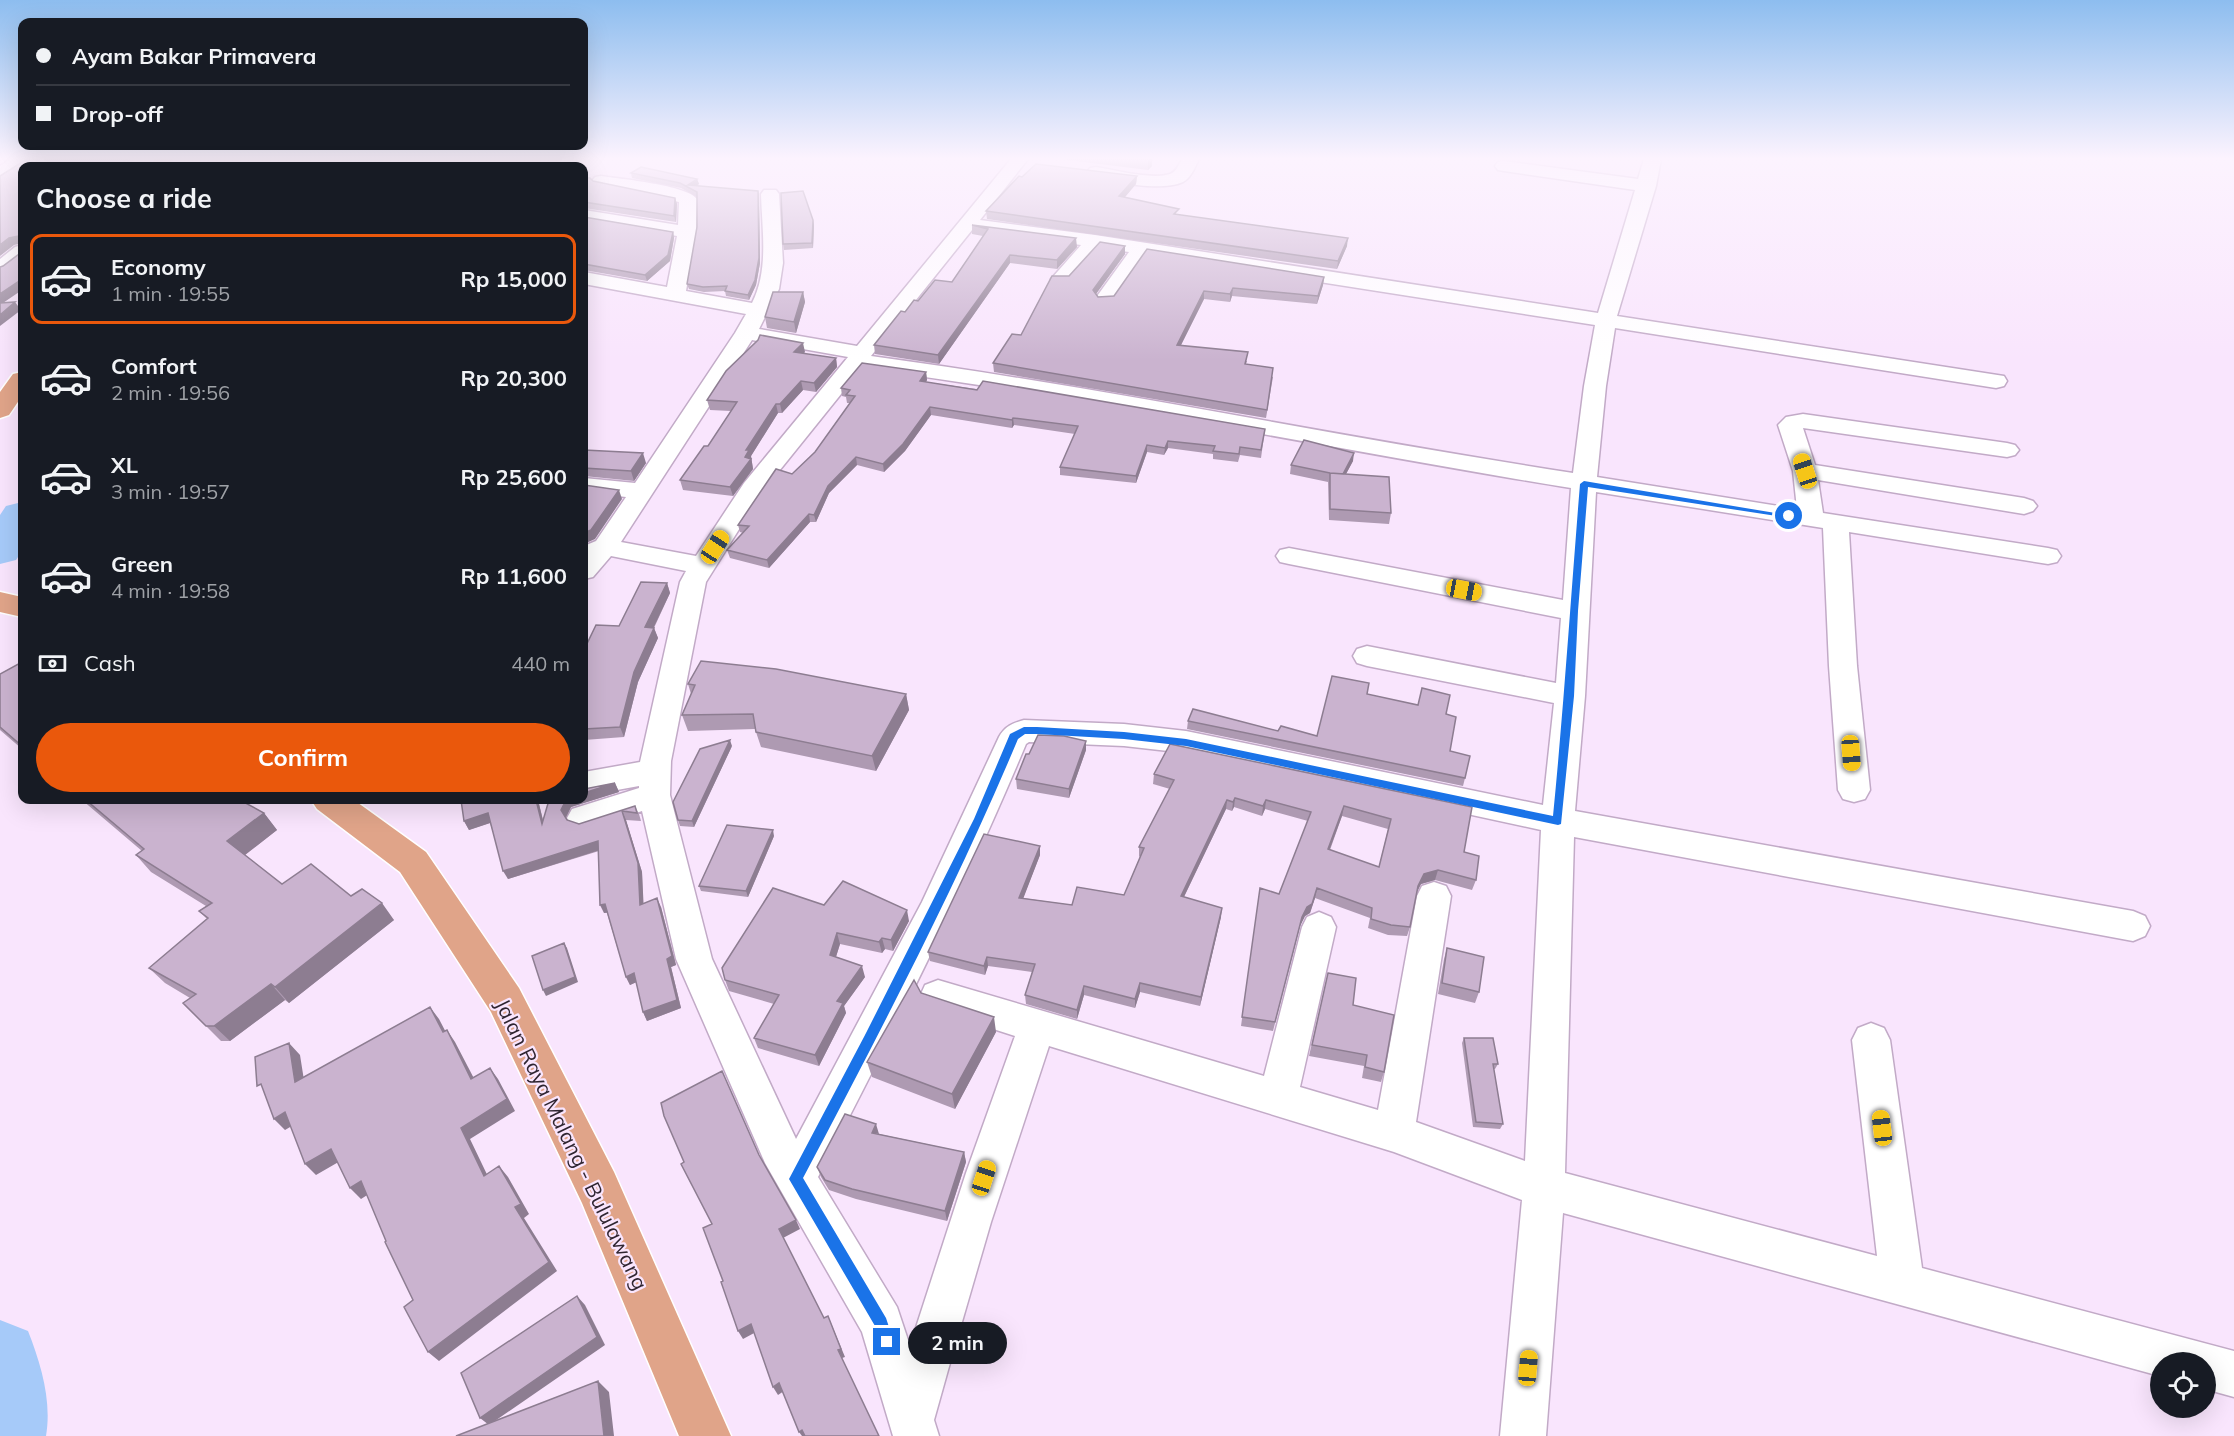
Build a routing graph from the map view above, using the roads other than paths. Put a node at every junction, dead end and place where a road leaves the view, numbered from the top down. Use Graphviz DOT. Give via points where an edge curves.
graph roads {
  1 [pos="651,226"];
  2 [pos="687,226"];
  3 [pos="771,226"];
  4 [pos="967,226"];
  5 [pos="984,226"];
  6 [pos="1634,226"];
  7 [pos="687,232"];
  8 [pos="1095,241"];
  9 [pos="663,248"];
  10 [pos="1141,248"];
  11 [pos="684,252"];
  12 [pos="18,254"];
  13 [pos="0,268"];
  14 [pos="588,279"];
  15 [pos="1061,279"];
  16 [pos="676,294"];
  17 [pos="1105,299"];
  18 [pos="757,310"];
  19 [pos="1606,319"];
  20 [pos="746,333"];
  21 [pos="860,357"];
  22 [pos="1996,381"];
  23 [pos="18,385"];
  24 [pos="0,410"];
  25 [pos="2007,450"];
  26 [pos="1805,471"];
  27 [pos="1584,484"];
  28 [pos="588,485"];
  29 [pos="641,491"];
  30 [pos="2024,506"];
  31 [pos="1824,522"];
  32 [pos="1289,556"];
  33 [pos="2048,556"];
  34 [pos="589,558"];
  35 [pos="697,574"];
  36 [pos="0,602"];
  37 [pos="18,606"];
  38 [pos="1574,611"];
  39 [pos="1367,656"];
  40 [pos="1570,696"];
  41 [pos="655,783"];
  42 [pos="588,784"];
  43 [pos="1854,790"];
  44 [pos="334,804"];
  45 [pos="583,819"];
  46 [pos="1558,821"];
  47 [pos="1434,896"];
  48 [pos="2133,926"];
  49 [pos="1319,927"];
  50 [pos="938,996"];
  51 [pos="1036,1026"];
  52 [pos="1870,1040"];
  53 [pos="1278,1099"];
  54 [pos="1395,1133"];
  55 [pos="796,1179"];
  56 [pos="1544,1188"];
  57 [pos="1902,1283"];
  58 [pos="2154,1352"];
  59 [pos="2216,1369"];
  60 [pos="2234,1374"];
  61 [pos="914,1428"];
  62 [pos="705,1436"];
  63 [pos="1523,1436"];
  1 -- 7 [label="street"];
  2 -- 7 [label="street"];
  3 -- 18 [label="street" via="773,263 769,289"];
  4 -- 21 [label="street"];
  5 -- 8 [label="street"];
  6 -- 19 [label="street"];
  7 -- 11 [label="street"];
  8 -- 10 [label="street"];
  8 -- 15 [label="street"];
  9 -- 11 [label="street"];
  10 -- 17 [label="street"];
  10 -- 19 [label="street"];
  11 -- 16 [label="street"];
  12 -- 13 [label="street"];
  14 -- 16 [label="street"];
  16 -- 18 [label="street"];
  18 -- 20 [label="street"];
  19 -- 22 [label="street"];
  19 -- 27 [label="street"];
  20 -- 21 [label="street"];
  20 -- 29 [label="street"];
  21 -- 27 [label="street"];
  21 -- 35 [label="street" via="753,488"];
  23 -- 24 [label="main road"];
  25 -- 26 [label="street" via="1794,422 1790,425"];
  26 -- 30 [label="street"];
  26 -- 31 [label="street"];
  27 -- 31 [label="street"];
  27 -- 38 [label="street"];
  28 -- 29 [label="street"];
  29 -- 34 [label="street"];
  31 -- 33 [label="street"];
  31 -- 43 [label="street"];
  32 -- 38 [label="street"];
  34 -- 35 [label="street"];
  35 -- 41 [label="street"];
  36 -- 37 [label="main road"];
  38 -- 40 [label="street"];
  39 -- 40 [label="street"];
  40 -- 46 [label="street"];
  41 -- 42 [label="street"];
  41 -- 45 [label="street"];
  41 -- 55 [label="street" via="694,959"];
  44 -- 62 [label="main road, Jalan Raya Malang - Bululawang" via="413,862 505,1000 598,1188"];
  46 -- 48 [label="street"];
  46 -- 55 [label="street" via="1186,742 1024,731 1014,736 979,819"];
  46 -- 56 [label="street"];
  47 -- 54 [label="street"];
  49 -- 53 [label="street"];
  50 -- 51 [label="street"];
  51 -- 53 [label="street"];
  51 -- 61 [label="street" via="943,1308"];
  52 -- 57 [label="street"];
  53 -- 54 [label="street"];
  54 -- 56 [label="street"];
  55 -- 61 [label="street" via="881,1323"];
  56 -- 57 [label="street"];
  56 -- 63 [label="street"];
  57 -- 58 [label="street"];
  59 -- 60 [label="street"];
}
